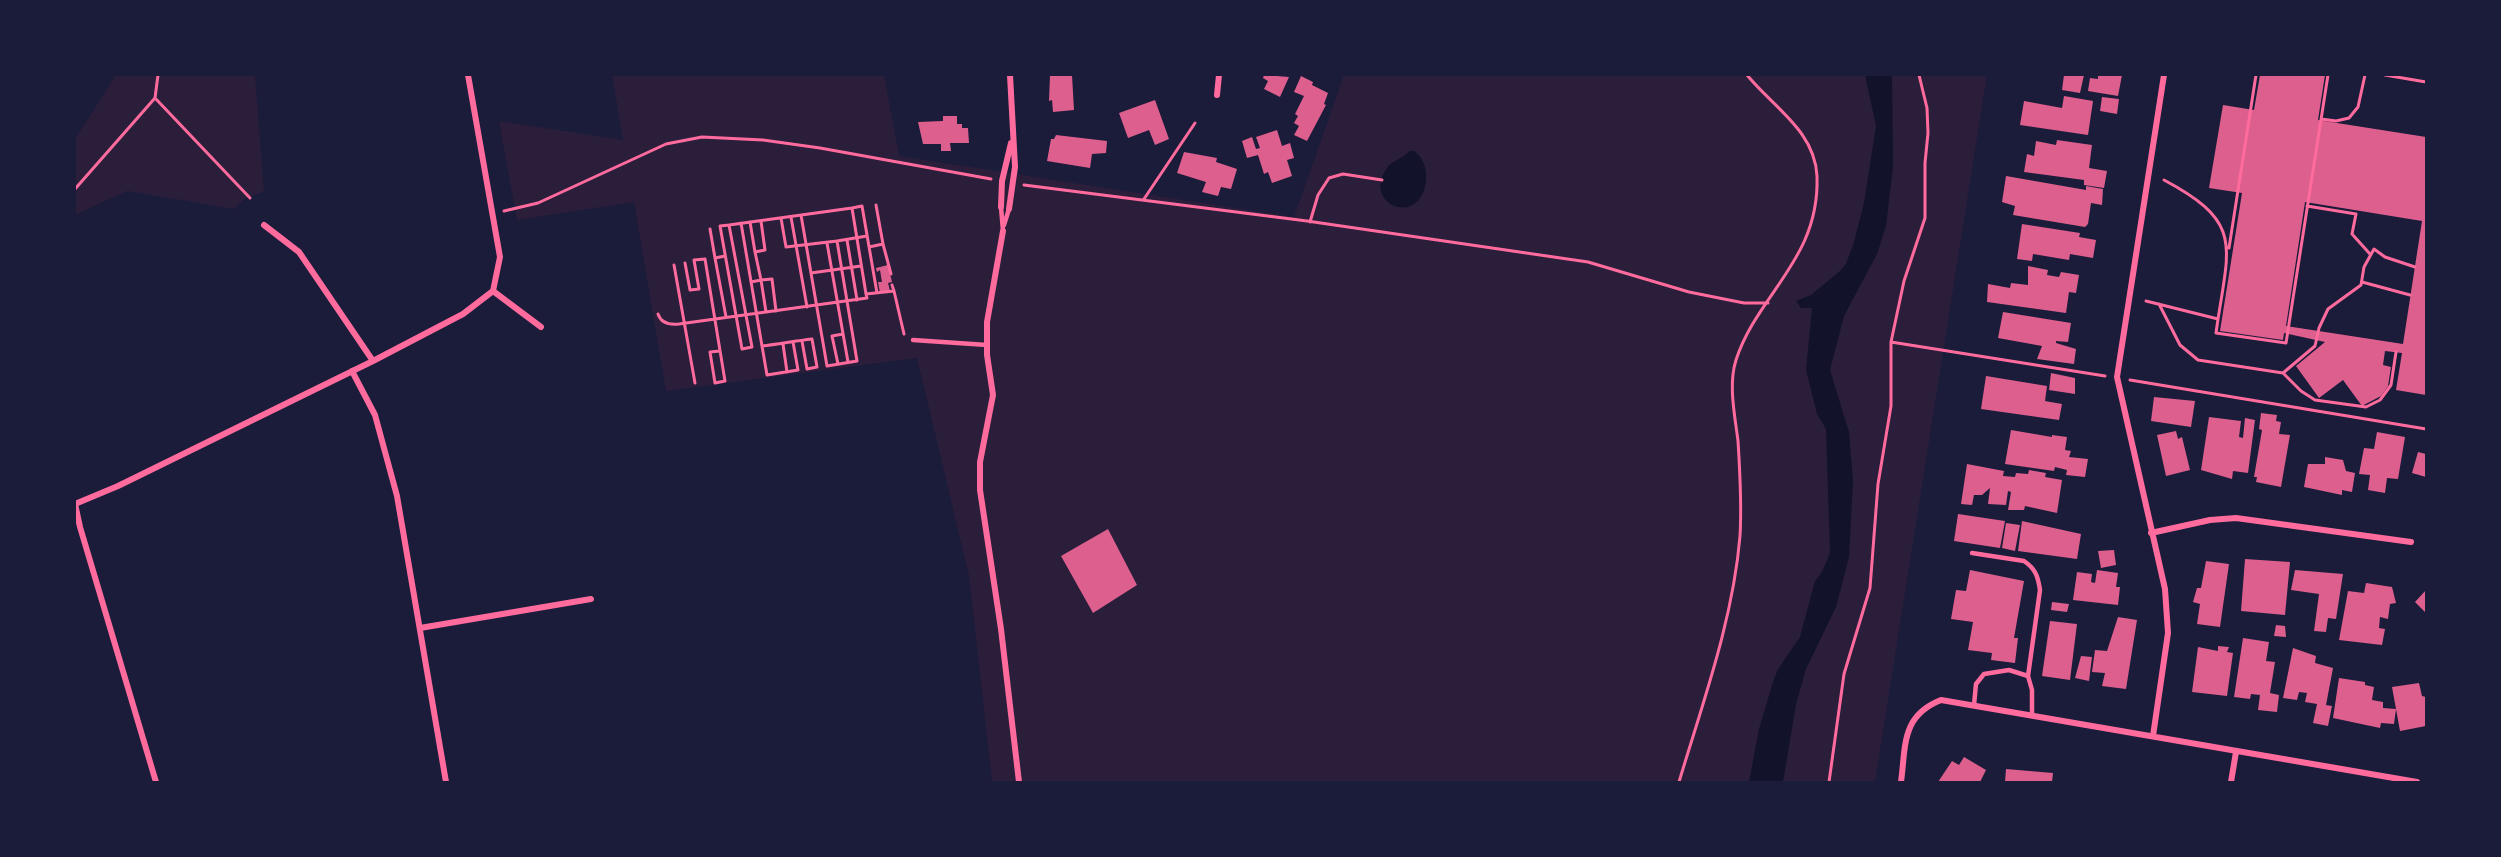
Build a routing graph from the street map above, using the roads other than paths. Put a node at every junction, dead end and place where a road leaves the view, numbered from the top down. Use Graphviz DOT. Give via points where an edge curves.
graph roads {
  1 [pos="468,75"];
  2 [pos="1010,75"];
  3 [pos="1219,75"];
  4 [pos="2164,75"];
  5 [pos="1217,94"];
  6 [pos="1013,134"];
  7 [pos="1001,207"];
  8 [pos="1009,209"];
  9 [pos="264,225"];
  10 [pos="1003,231"];
  11 [pos="493,291"];
  12 [pos="541,327"];
  13 [pos="913,340"];
  14 [pos="987,345"];
  15 [pos="373,361"];
  16 [pos="352,371"];
  17 [pos="75,504"];
  18 [pos="2151,533"];
  19 [pos="2410,542"];
  20 [pos="1972,553"];
  21 [pos="591,599"];
  22 [pos="420,628"];
  23 [pos="2028,676"];
  24 [pos="1974,705"];
  25 [pos="2032,716"];
  26 [pos="2153,736"];
  27 [pos="2236,752"];
  28 [pos="156,782"];
  29 [pos="446,782"];
  30 [pos="1019,782"];
  31 [pos="1901,782"];
  32 [pos="2231,782"];
  33 [pos="2417,782"];
  1 -- 11 [label="street" via="500,258"];
  2 -- 6 [label="street"];
  3 -- 5 [label="street"];
  4 -- 18 [label="street" via="2117,377"];
  6 -- 7 [label="street" via="1002,181"];
  6 -- 8 [label="street"];
  7 -- 10 [label="lane"];
  8 -- 10 [label="lane"];
  9 -- 15 [label="street" via="299,252"];
  10 -- 14 [label="street" via="987,322"];
  11 -- 12 [label="street"];
  11 -- 15 [label="street" via="463,314"];
  13 -- 14 [label="lane"];
  14 -- 30 [label="street" via="992,402 980,462 980,490"];
  15 -- 16 [label="street"];
  16 -- 17 [label="street"];
  16 -- 22 [label="street" via="375,415 387,453"];
  17 -- 28 [label="street"];
  18 -- 19 [label="street" via="2236,518"];
  18 -- 26 [label="street" via="2164,589 2168,633"];
  20 -- 23 [label="lane" via="2024,561 2038,577 2040,590"];
  21 -- 22 [label="street"];
  22 -- 29 [label="street"];
  23 -- 24 [label="lane" via="2009,670 1984,674 1976,684"];
  23 -- 25 [label="lane"];
  24 -- 25 [label="street"];
  24 -- 31 [label="street" via="1941,700 1924,707 1909,726"];
  25 -- 26 [label="street"];
  26 -- 27 [label="street"];
  27 -- 32 [label="street"];
  27 -- 33 [label="street"];
}
